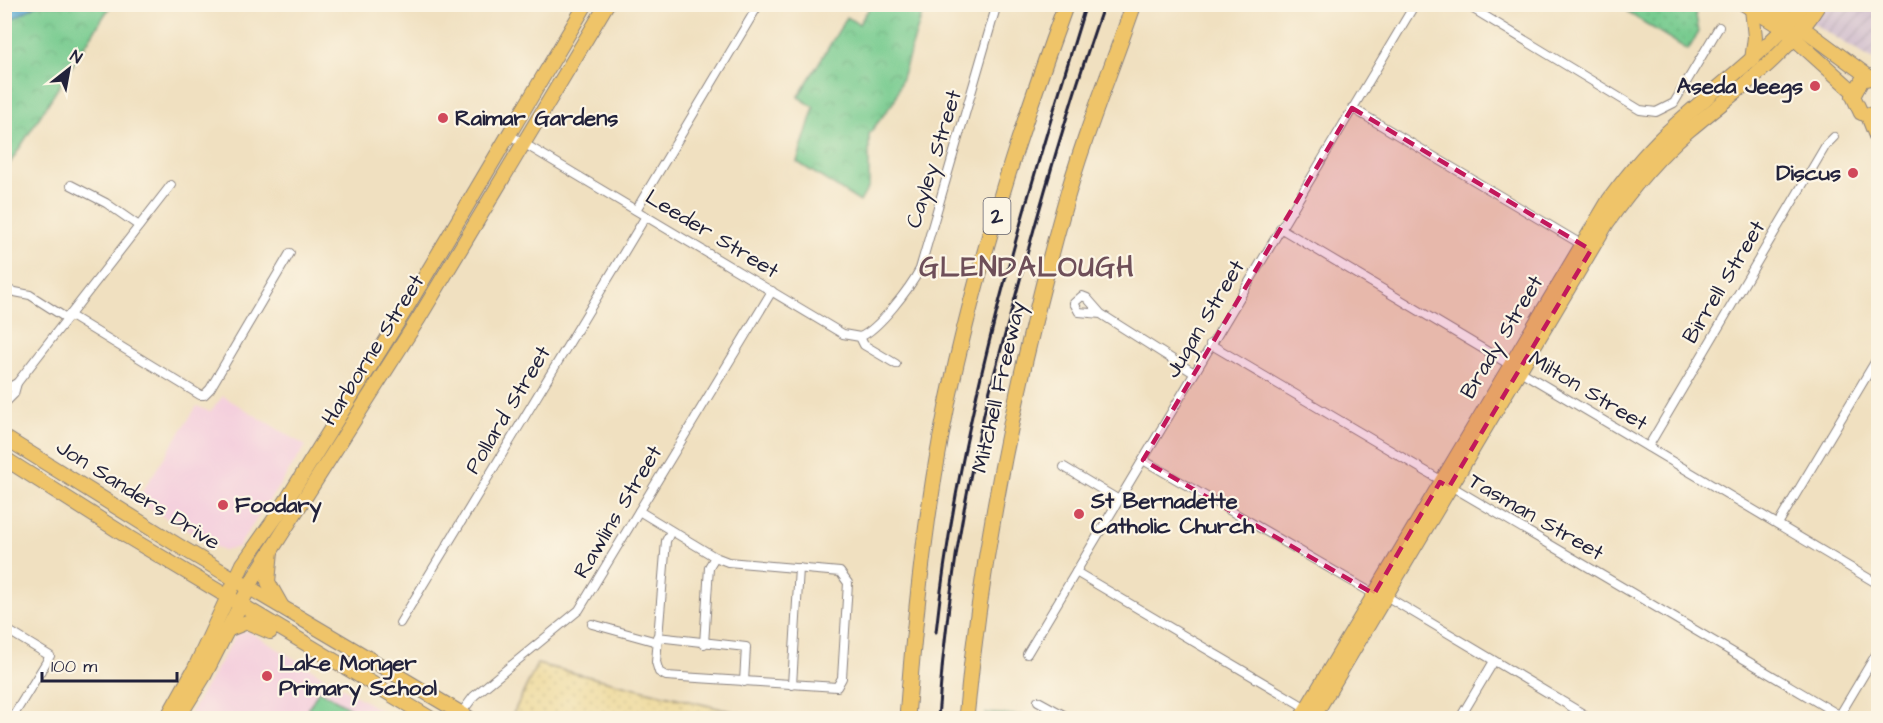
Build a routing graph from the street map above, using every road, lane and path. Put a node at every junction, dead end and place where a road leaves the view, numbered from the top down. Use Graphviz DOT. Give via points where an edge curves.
graph roads {
  1 [pos="586,4"];
  2 [pos="607,4"];
  3 [pos="759,4"];
  4 [pos="997,4"];
  5 [pos="1066,4"];
  6 [pos="1134,4"];
  7 [pos="1415,4"];
  8 [pos="1465,4"];
  9 [pos="1770,4"];
  10 [pos="1748,7"];
  11 [pos="1813,7"];
  12 [pos="1719,27"];
  13 [pos="1794,29"];
  14 [pos="1825,44"];
  15 [pos="1752,60"];
  16 [pos="1874,76"];
  17 [pos="1854,92"];
  18 [pos="1352,108"];
  19 [pos="1873,117"];
  20 [pos="508,134"];
  21 [pos="1834,136"];
  22 [pos="1878,141"];
  23 [pos="523,143"];
  24 [pos="71,185"];
  25 [pos="171,185"];
  26 [pos="636,210"];
  27 [pos="646,216"];
  28 [pos="455,222"];
  29 [pos="139,226"];
  30 [pos="1280,228"];
  31 [pos="471,231"];
  32 [pos="1586,247"];
  33 [pos="290,253"];
  34 [pos="5,290"];
  35 [pos="772,291"];
  36 [pos="1101,314"];
  37 [pos="68,316"];
  38 [pos="860,337"];
  39 [pos="1210,345"];
  40 [pos="1878,357"];
  41 [pos="896,364"];
  42 [pos="1514,368"];
  43 [pos="1194,373"];
  44 [pos="17,383"];
  45 [pos="4,390"];
  46 [pos="4,404"];
  47 [pos="4,437"];
  48 [pos="1648,447"];
  49 [pos="4,458"];
  50 [pos="1143,460"];
  51 [pos="4,467"];
  52 [pos="1064,467"];
  53 [pos="37,478"];
  54 [pos="1445,484"];
  55 [pos="1119,500"];
  56 [pos="639,511"];
  57 [pos="1778,524"];
  58 [pos="671,531"];
  59 [pos="271,551"];
  60 [pos="715,557"];
  61 [pos="799,568"];
  62 [pos="1076,572"];
  63 [pos="236,579"];
  64 [pos="1878,584"];
  65 [pos="249,587"];
  66 [pos="1380,595"];
  67 [pos="227,596"];
  68 [pos="240,604"];
  69 [pos="282,607"];
  70 [pos="400,623"];
  71 [pos="592,624"];
  72 [pos="4,628"];
  73 [pos="227,630"];
  74 [pos="295,637"];
  75 [pos="657,640"];
  76 [pos="704,644"];
  77 [pos="1878,651"];
  78 [pos="1027,654"];
  79 [pos="1494,661"];
  80 [pos="744,682"];
  81 [pos="792,685"];
  82 [pos="1038,701"];
  83 [pos="1309,715"];
  84 [pos="462,717"];
  85 [pos="1584,717"];
  86 [pos="12,718"];
  87 [pos="167,718"];
  88 [pos="178,718"];
  89 [pos="430,718"];
  90 [pos="908,718"];
  91 [pos="966,718"];
  92 [pos="1069,718"];
  93 [pos="1460,718"];
  94 [pos="1841,718"];
  1 -- 20 [label="main road, Harborne Street"];
  2 -- 23 [label="main road, Harborne Street"];
  3 -- 26 [label="street"];
  4 -- 38 [label="street, Cayley Street" via="920,269 872,328"];
  5 -- 90 [label="highway, Mitchell Freeway / 2" via="973,296 956,366 925,542"];
  6 -- 91 [label="highway, Mitchell Freeway" via="1063,209 1013,412 975,632"];
  7 -- 18 [label="street, Jugan Street"];
  8 -- 12 [label="street" via="1640,110 1656,112 1674,103"];
  9 -- 13 [label="main road"];
  10 -- 13 [label="main road"];
  10 -- 15 [label="main road" via="1755,37"];
  11 -- 13 [label="main road"];
  11 -- 14 [label="main road"];
  13 -- 14 [label="main road"];
  13 -- 15 [label="main road, Brady Street"];
  13 -- 17 [label="main road"];
  13 -- 32 [label="main road, Brady Street" via="1767,67 1653,163"];
  14 -- 16 [label="main road"];
  15 -- 32 [label="main road, Brady Street" via="1650,149 1609,200"];
  16 -- 17 [label="main road" via="1859,82"];
  17 -- 19 [label="main road" via="1856,107"];
  18 -- 30 [label="street, Jugan Street"];
  18 -- 32 [label="street"];
  19 -- 22 [label="main road"];
  20 -- 23 [label="street, Leeder Street"];
  20 -- 28 [label="main road, Harborne Street"];
  21 -- 48 [label="street, Birrell Street"];
  23 -- 26 [label="street, Leeder Street"];
  23 -- 31 [label="main road, Harborne Street"];
  24 -- 29 [label="street"];
  25 -- 29 [label="street"];
  26 -- 27 [label="street, Leeder Street"];
  27 -- 35 [label="street, Leeder Street"];
  27 -- 70 [label="street, Pollard Street"];
  28 -- 31 [label="main road"];
  28 -- 63 [label="main road, Harborne Street" via="407,307"];
  29 -- 37 [label="street"];
  30 -- 39 [label="street, Jugan Street"];
  30 -- 42 [label="street, Milton Street"];
  31 -- 59 [label="main road, Harborne Street"];
  32 -- 42 [label="main road, Brady Street"];
  33 -- 37 [label="street" via="204,395"];
  34 -- 37 [label="street" via="30,295"];
  35 -- 38 [label="street, Leeder Street" via="843,334"];
  35 -- 56 [label="street, Rawlins Street"];
  36 -- 43 [label="street"];
  37 -- 44 [label="street"];
  38 -- 41 [label="street, Leeder Street" via="864,345"];
  39 -- 43 [label="street, Jugan Street"];
  39 -- 54 [label="street, Tasman Street"];
  40 -- 57 [label="street"];
  42 -- 48 [label="street, Milton Street"];
  42 -- 54 [label="main road, Brady Street"];
  43 -- 50 [label="street, Jugan Street"];
  44 -- 45 [label="street"];
  44 -- 46 [label="street" via="14,394"];
  47 -- 63 [label="main road, Jon Sanders Drive"];
  48 -- 57 [label="street, Milton Street"];
  49 -- 53 [label="main road, Jon Sanders Drive"];
  50 -- 55 [label="street, Jugan Street"];
  50 -- 66 [label="street"];
  51 -- 53 [label="main road"];
  52 -- 55 [label="street"];
  53 -- 67 [label="main road, Jon Sanders Drive"];
  54 -- 66 [label="main road, Brady Street"];
  54 -- 94 [label="street, Tasman Street"];
  55 -- 62 [label="street, Jugan Street"];
  56 -- 58 [label="street"];
  56 -- 84 [label="street, Rawlins Street" via="579,610 474,696"];
  57 -- 64 [label="street, Milton Street"];
  58 -- 60 [label="street"];
  58 -- 75 [label="street" via="666,541"];
  59 -- 65 [label="main road, Harborne Street"];
  59 -- 69 [label="main road" via="268,582"];
  60 -- 61 [label="street" via="728,562"];
  60 -- 76 [label="street" via="709,567"];
  61 -- 81 [label="street"];
  61 -- 81 [label="street" via="840,572 848,583 842,678 837,687"];
  62 -- 78 [label="street, Jugan Street"];
  62 -- 83 [label="street"];
  63 -- 65 [label="main road, Jon Sanders Drive"];
  63 -- 67 [label="main road, Harborne Street"];
  65 -- 68 [label="main road, Harborne Street"];
  65 -- 69 [label="main road, Jon Sanders Drive"];
  66 -- 79 [label="street"];
  66 -- 83 [label="main road, Brady Street"];
  67 -- 68 [label="main road, Jon Sanders Drive"];
  67 -- 87 [label="main road, Harborne Street" via="194,670"];
  68 -- 73 [label="main road, Harborne Street"];
  68 -- 74 [label="main road, Jon Sanders Drive"];
  69 -- 84 [label="main road, Jon Sanders Drive"];
  71 -- 75 [label="street"];
  72 -- 86 [label="street" via="50,656"];
  73 -- 74 [label="main road" via="247,622 274,634"];
  73 -- 88 [label="main road, Harborne Street"];
  74 -- 89 [label="main road, Jon Sanders Drive"];
  75 -- 76 [label="street"];
  75 -- 80 [label="street" via="658,672 666,676"];
  76 -- 80 [label="street" via="746,647"];
  77 -- 94 [label="street"];
  79 -- 85 [label="street"];
  79 -- 93 [label="street"];
  80 -- 81 [label="street"];
  82 -- 92 [label="street"];
}
